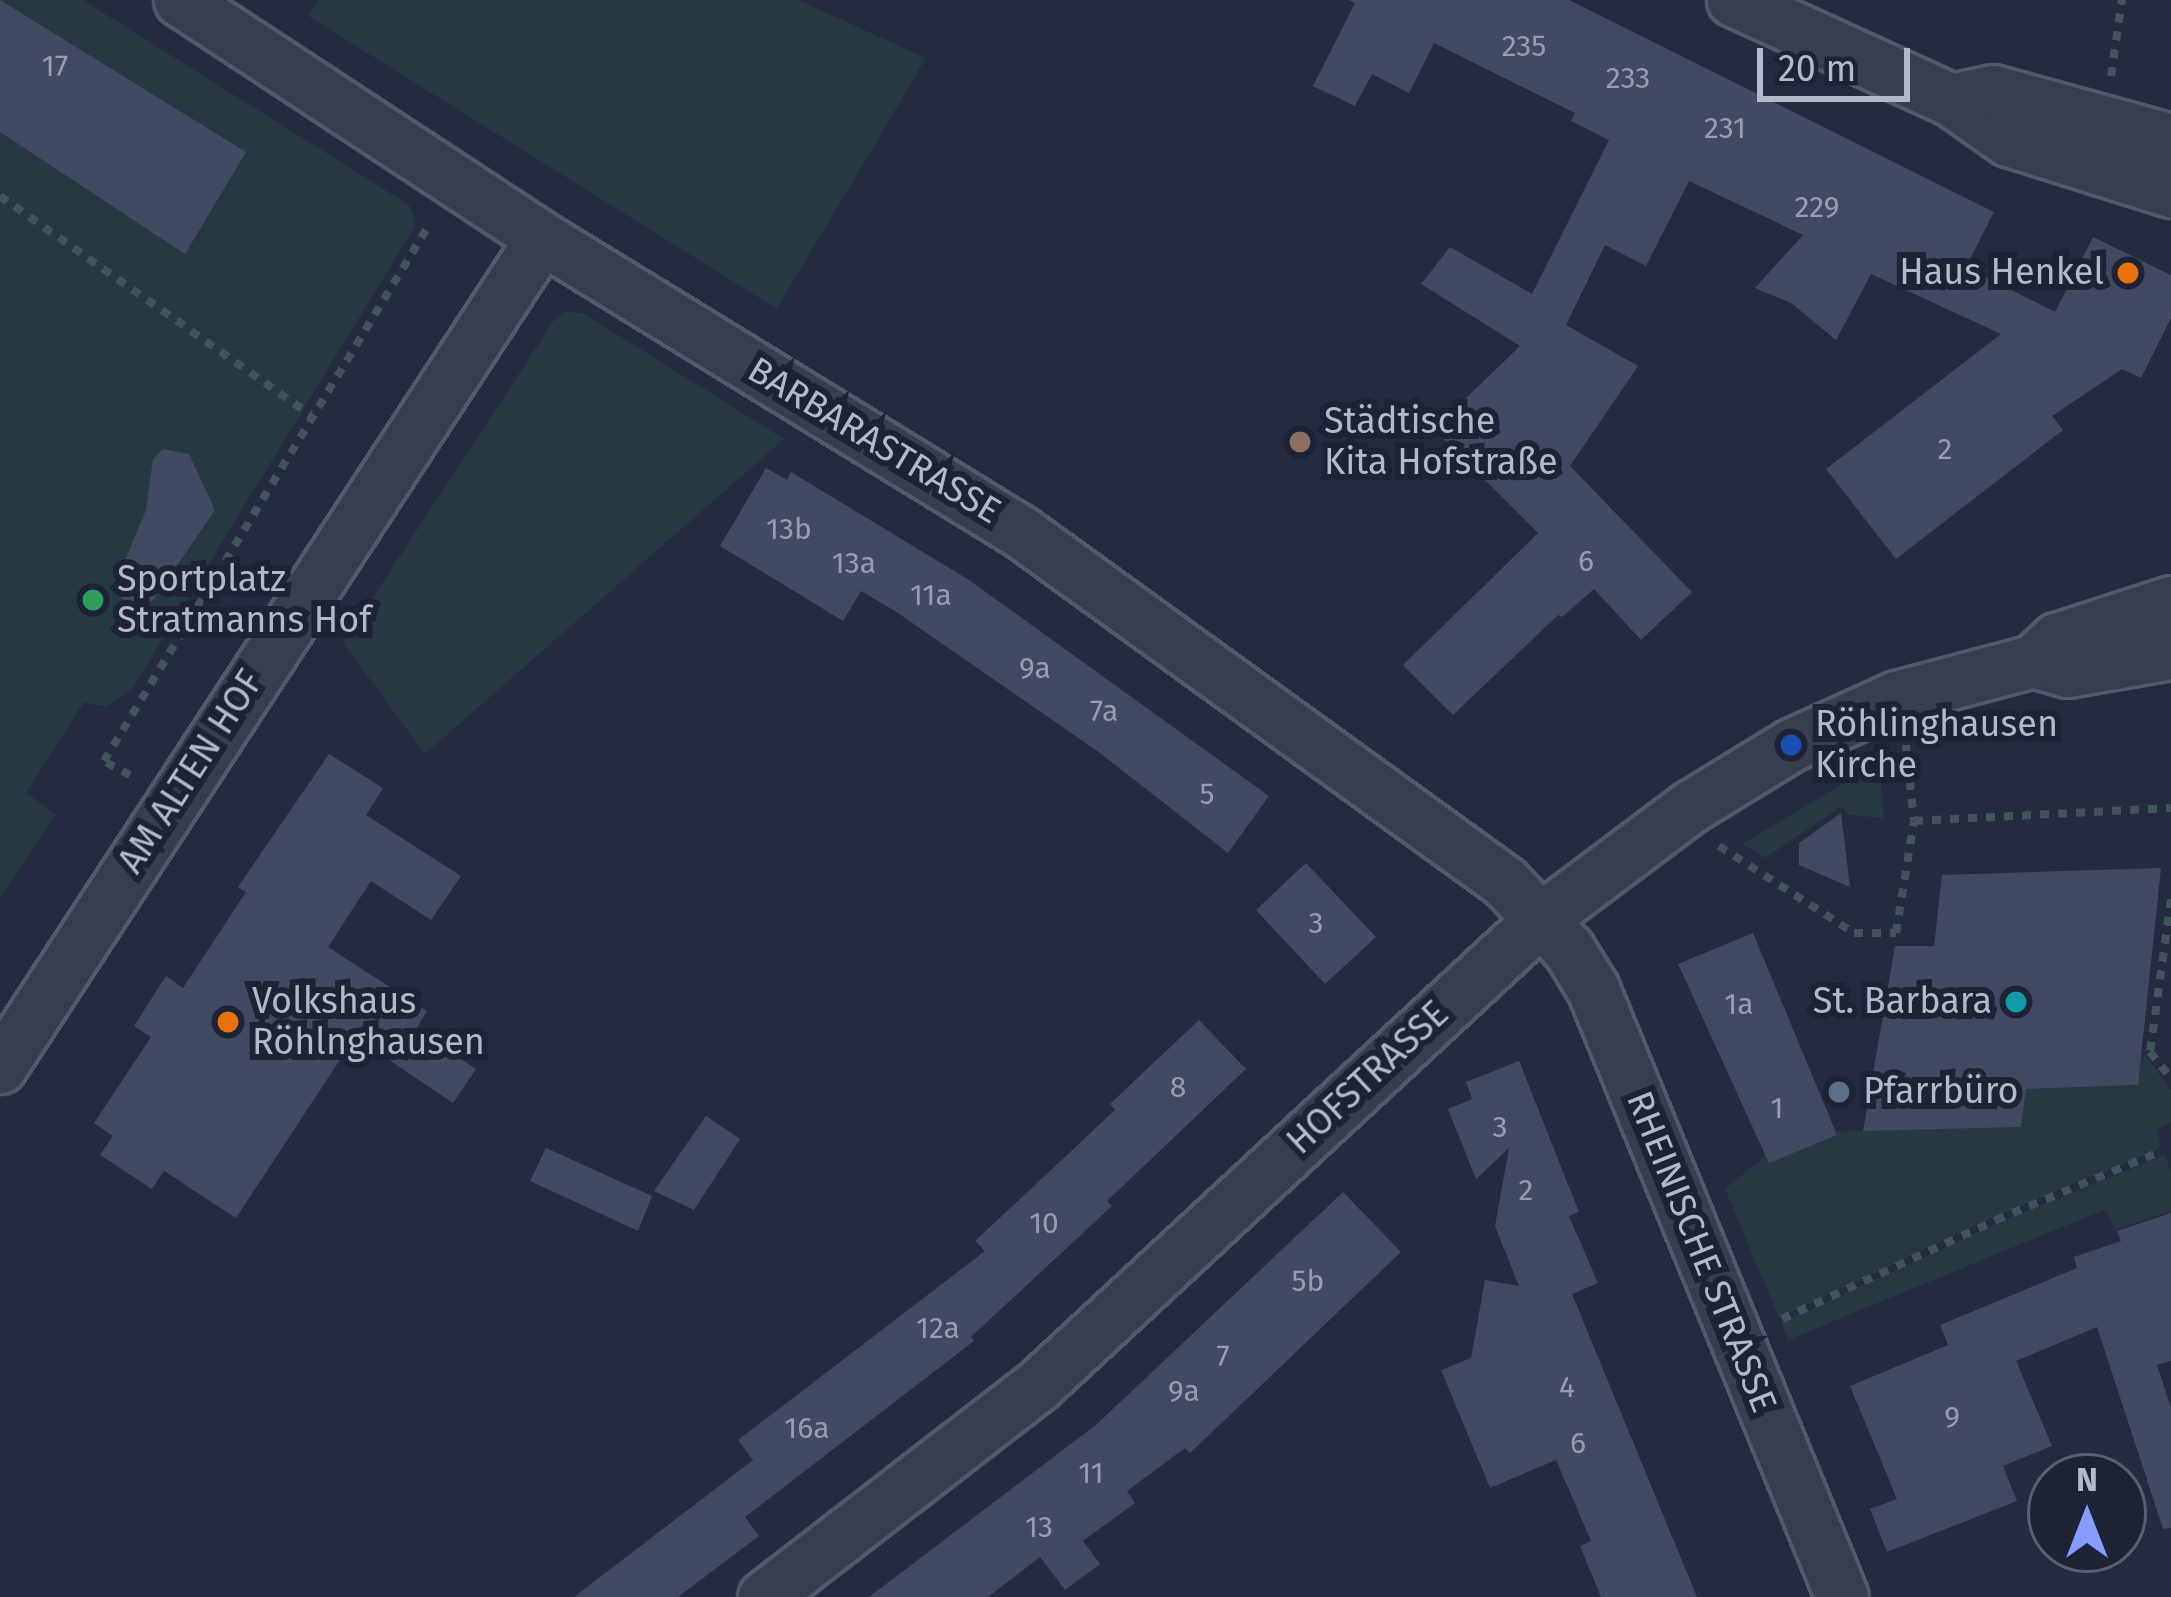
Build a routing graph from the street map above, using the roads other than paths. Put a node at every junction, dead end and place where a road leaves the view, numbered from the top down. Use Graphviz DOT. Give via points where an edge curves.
graph roads {
  1 [pos="180,0"];
  2 [pos="1733,0"];
  3 [pos="1952,100"];
  4 [pos="2171,140"];
  5 [pos="2171,191"];
  6 [pos="542,238"];
  7 [pos="2171,602"];
  8 [pos="2171,653"];
  9 [pos="2033,661"];
  10 [pos="1542,918"];
  11 [pos="0,1067"];
  12 [pos="764,1597"];
  13 [pos="1842,1597"];
  1 -- 6 [label="street, BARBARASTRASSE"];
  2 -- 3 [label="street"];
  3 -- 4 [label="street" via="1993,91"];
  3 -- 5 [label="street" via="2008,140"];
  6 -- 10 [label="street, BARBARASTRASSE" via="1022,532 1505,881"];
  6 -- 11 [label="street, AM ALTEN HOF"];
  7 -- 9 [label="street, HOFSTRASSE" via="2056,639"];
  8 -- 9 [label="street, HOFSTRASSE" via="2068,670"];
  9 -- 10 [label="street, HOFSTRASSE" via="1897,697 1791,745 1690,807"];
  10 -- 12 [label="street, HOFSTRASSE" via="1036,1387"];
  10 -- 13 [label="street, RHEINISCHE STRASSE" via="1594,989"];
}
